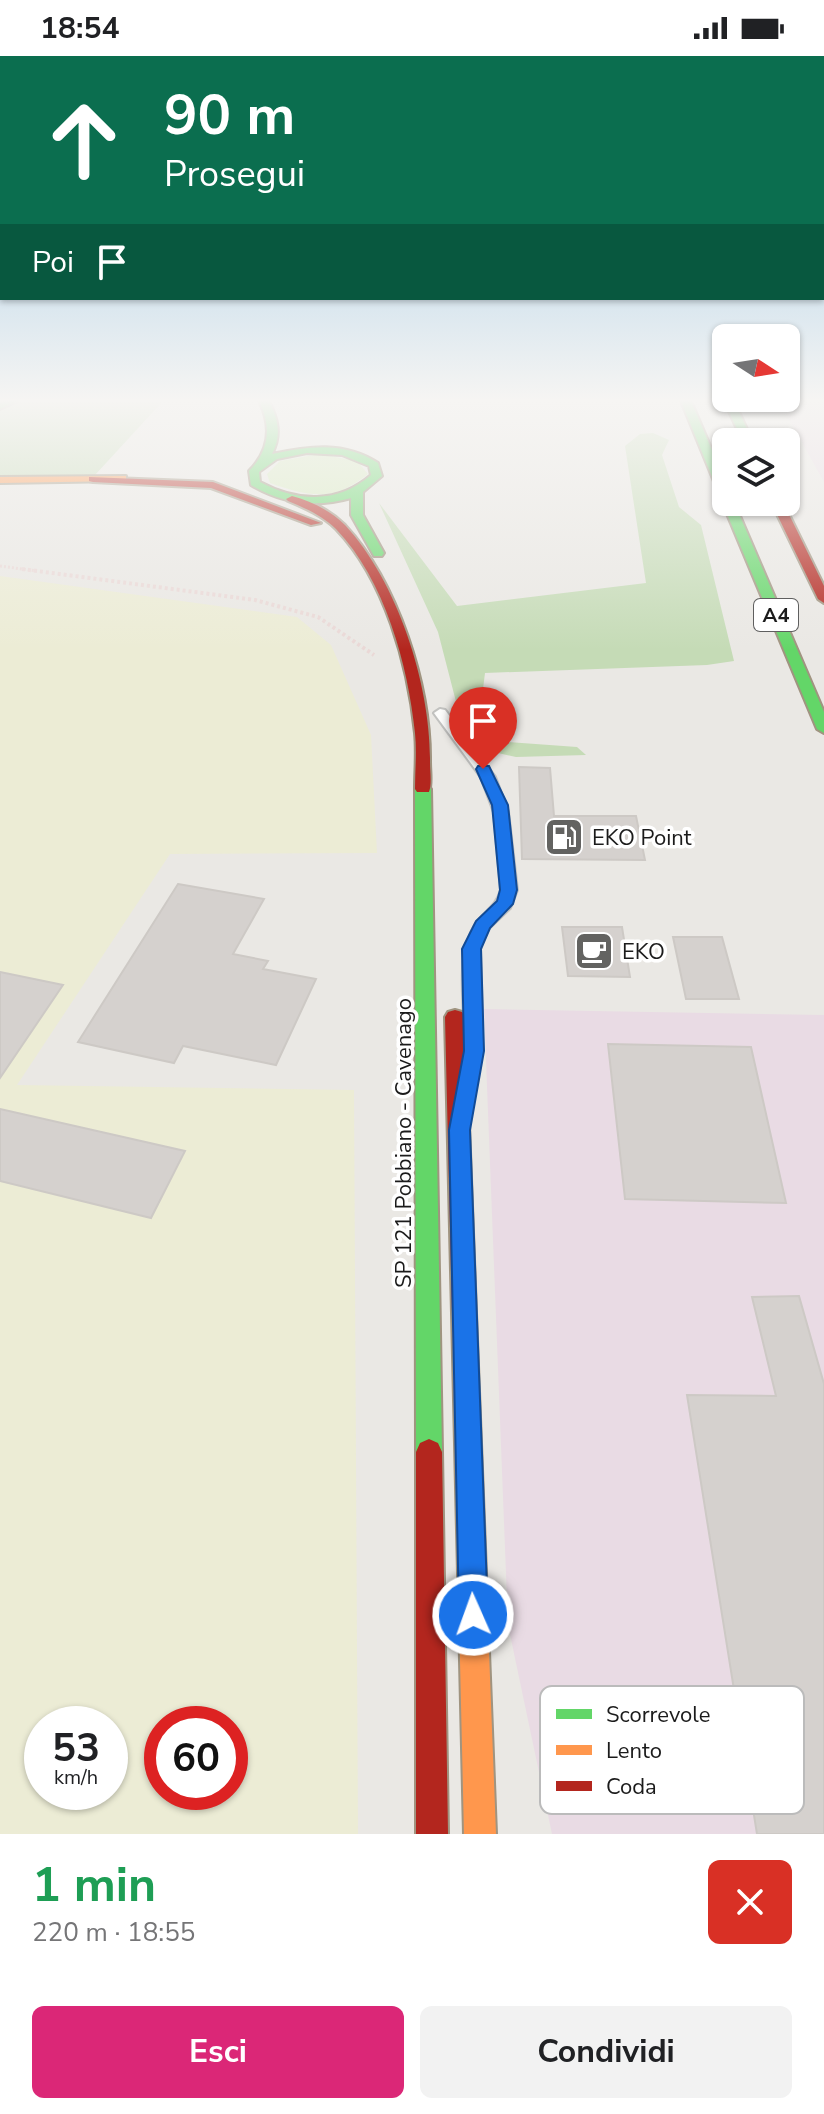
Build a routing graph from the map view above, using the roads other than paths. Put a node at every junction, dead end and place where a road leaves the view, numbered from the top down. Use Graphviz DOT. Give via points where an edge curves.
graph roads {
  1 [pos="192,484"];
  2 [pos="244,484"];
  3 [pos="258,484"];
  4 [pos="369,484"];
  5 [pos="260,487"];
  6 [pos="357,492"];
  7 [pos="292,499"];
  8 [pos="734,516"];
  9 [pos="784,516"];
  10 [pos="824,599"];
  11 [pos="386,608"];
  12 [pos="437,700"];
  13 [pos="824,729"];
  14 [pos="446,755"];
  15 [pos="453,956"];
  16 [pos="459,1130"];
  17 [pos="432,1834"];
  18 [pos="480,1834"];
  1 -- 11 [label="main road" via="213,485 306,518 344,548"];
  2 -- 5 [label="main road, SP 121 Pobbiano - Cavenago"];
  3 -- 5 [label="main road"];
  4 -- 6 [label="main road"];
  5 -- 7 [label="main road, SP 121 Pobbiano - Cavenago"];
  6 -- 7 [label="main road, SP 121 Pobbiano - Cavenago"];
  6 -- 12 [label="main road" via="357,515 397,587"];
  7 -- 11 [label="main road, SP 121 Pobbiano - Cavenago" via="345,532"];
  8 -- 13 [label="main road, A4"];
  9 -- 10 [label="main road, A4"];
  11 -- 17 [label="main road, SP 121 Pobbiano - Cavenago" via="420,722 425,777"];
  12 -- 14 [label="main road"];
  12 -- 16 [label="lane" via="492,783 500,805 507,898 479,932 471,955 474,1047"];
  15 -- 16 [label="main road"];
  16 -- 18 [label="main road"];
}
